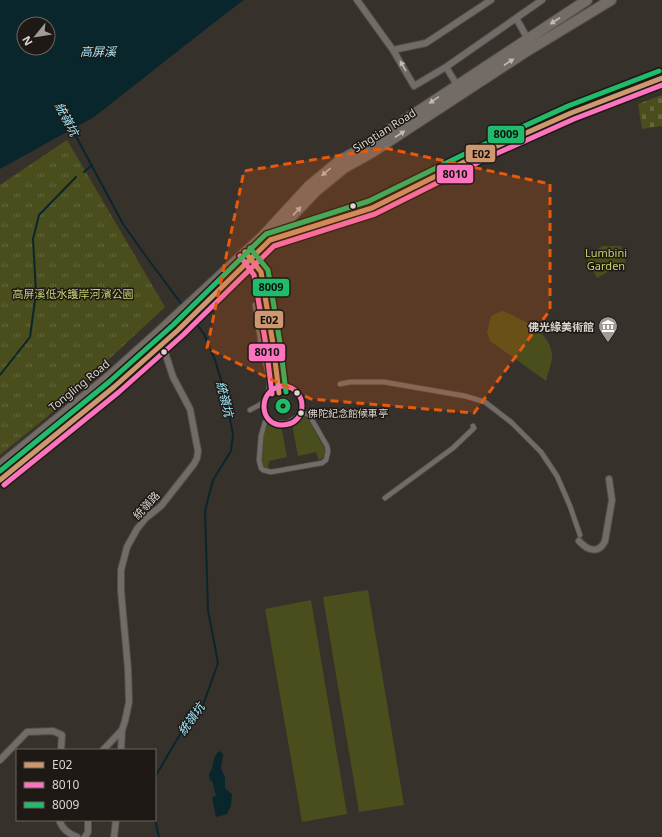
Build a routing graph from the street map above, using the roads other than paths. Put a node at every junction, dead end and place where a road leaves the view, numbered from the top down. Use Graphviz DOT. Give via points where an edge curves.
graph roads {
  1 [pos="357,0"];
  2 [pos="491,0"];
  3 [pos="542,0"];
  4 [pos="588,0"];
  5 [pos="611,0"];
  6 [pos="596,9"];
  7 [pos="516,18"];
  8 [pos="530,43"];
  9 [pos="393,50"];
  10 [pos="446,67"];
  11 [pos="662,78"];
  12 [pos="457,85"];
  13 [pos="267,238"];
  14 [pos="255,305"];
  15 [pos="192,308"];
  16 [pos="159,339"];
  17 [pos="340,384"];
  18 [pos="250,410"];
  19 [pos="473,426"];
  20 [pos="0,466"];
  21 [pos="300,467"];
  22 [pos="609,479"];
  23 [pos="0,480"];
  24 [pos="385,498"];
  25 [pos="580,538"];
  26 [pos="122,730"];
  27 [pos="61,749"];
  28 [pos="104,749"];
  29 [pos="121,749"];
  30 [pos="0,760"];
  31 [pos="59,821"];
  32 [pos="88,821"];
  33 [pos="116,821"];
  34 [pos="77,837"];
  35 [pos="85,837"];
  36 [pos="114,837"];
  1 -- 9 [label="street"];
  2 -- 9 [label="street" via="426,43"];
  3 -- 7 [label="street"];
  4 -- 6 [label="main road"];
  4 -- 8 [label="main road, Singtian Road, one-way"];
  5 -- 6 [label="main road, Singtian Road"];
  6 -- 8 [label="main road, Singtian Road"];
  7 -- 8 [label="street"];
  7 -- 10 [label="street"];
  8 -- 12 [label="main road, Singtian Road"];
  13 -- 8 [label="main road, Singtian Road, one-way" via="344,168 371,153"];
  10 -- 9 [label="street, one-way" via="414,86"];
  10 -- 12 [label="street"];
  11 -- 13 [label="street" via="571,113 372,208"];
  12 -- 13 [label="main road, Singtian Road, one-way" via="367,145 338,161 309,186"];
  13 -- 15 [label="main road, Singtian Road"];
  14 -- 18 [label="street" via="269,382 265,400"];
  15 -- 16 [label="main road, Tongling Road" via="171,321"];
  15 -- 16 [label="main road, Tongling Road" via="178,330"];
  16 -- 20 [label="main road, Tongling Road"];
  16 -- 23 [label="main road, Tongling Road" via="114,387"];
  16 -- 26 [label="street, 統嶺路" via="173,377 190,409 198,451 194,464 161,506 145,519 127,547 121,570 121,591 129,702"];
  17 -- 25 [label="street" via="384,382 465,396 485,402 512,422 541,452 557,476"];
  19 -- 24 [label="street" via="474,428 453,448"];
  21 -- 21 [label="street" via="270,472 261,468 261,436 267,420 283,424 304,413 311,418 327,446 328,455 322,462"];
  22 -- 25 [label="street" via="612,500 603,546 592,550 584,547"];
  26 -- 28 [label="street"];
  26 -- 29 [label="street, 統嶺路"];
  27 -- 30 [label="street" via="62,735 53,732 27,732"];
  31 -- 34 [label="street" via="66,832"];
  32 -- 35 [label="street" via="88,832"];
  33 -- 36 [label="street"];
}
